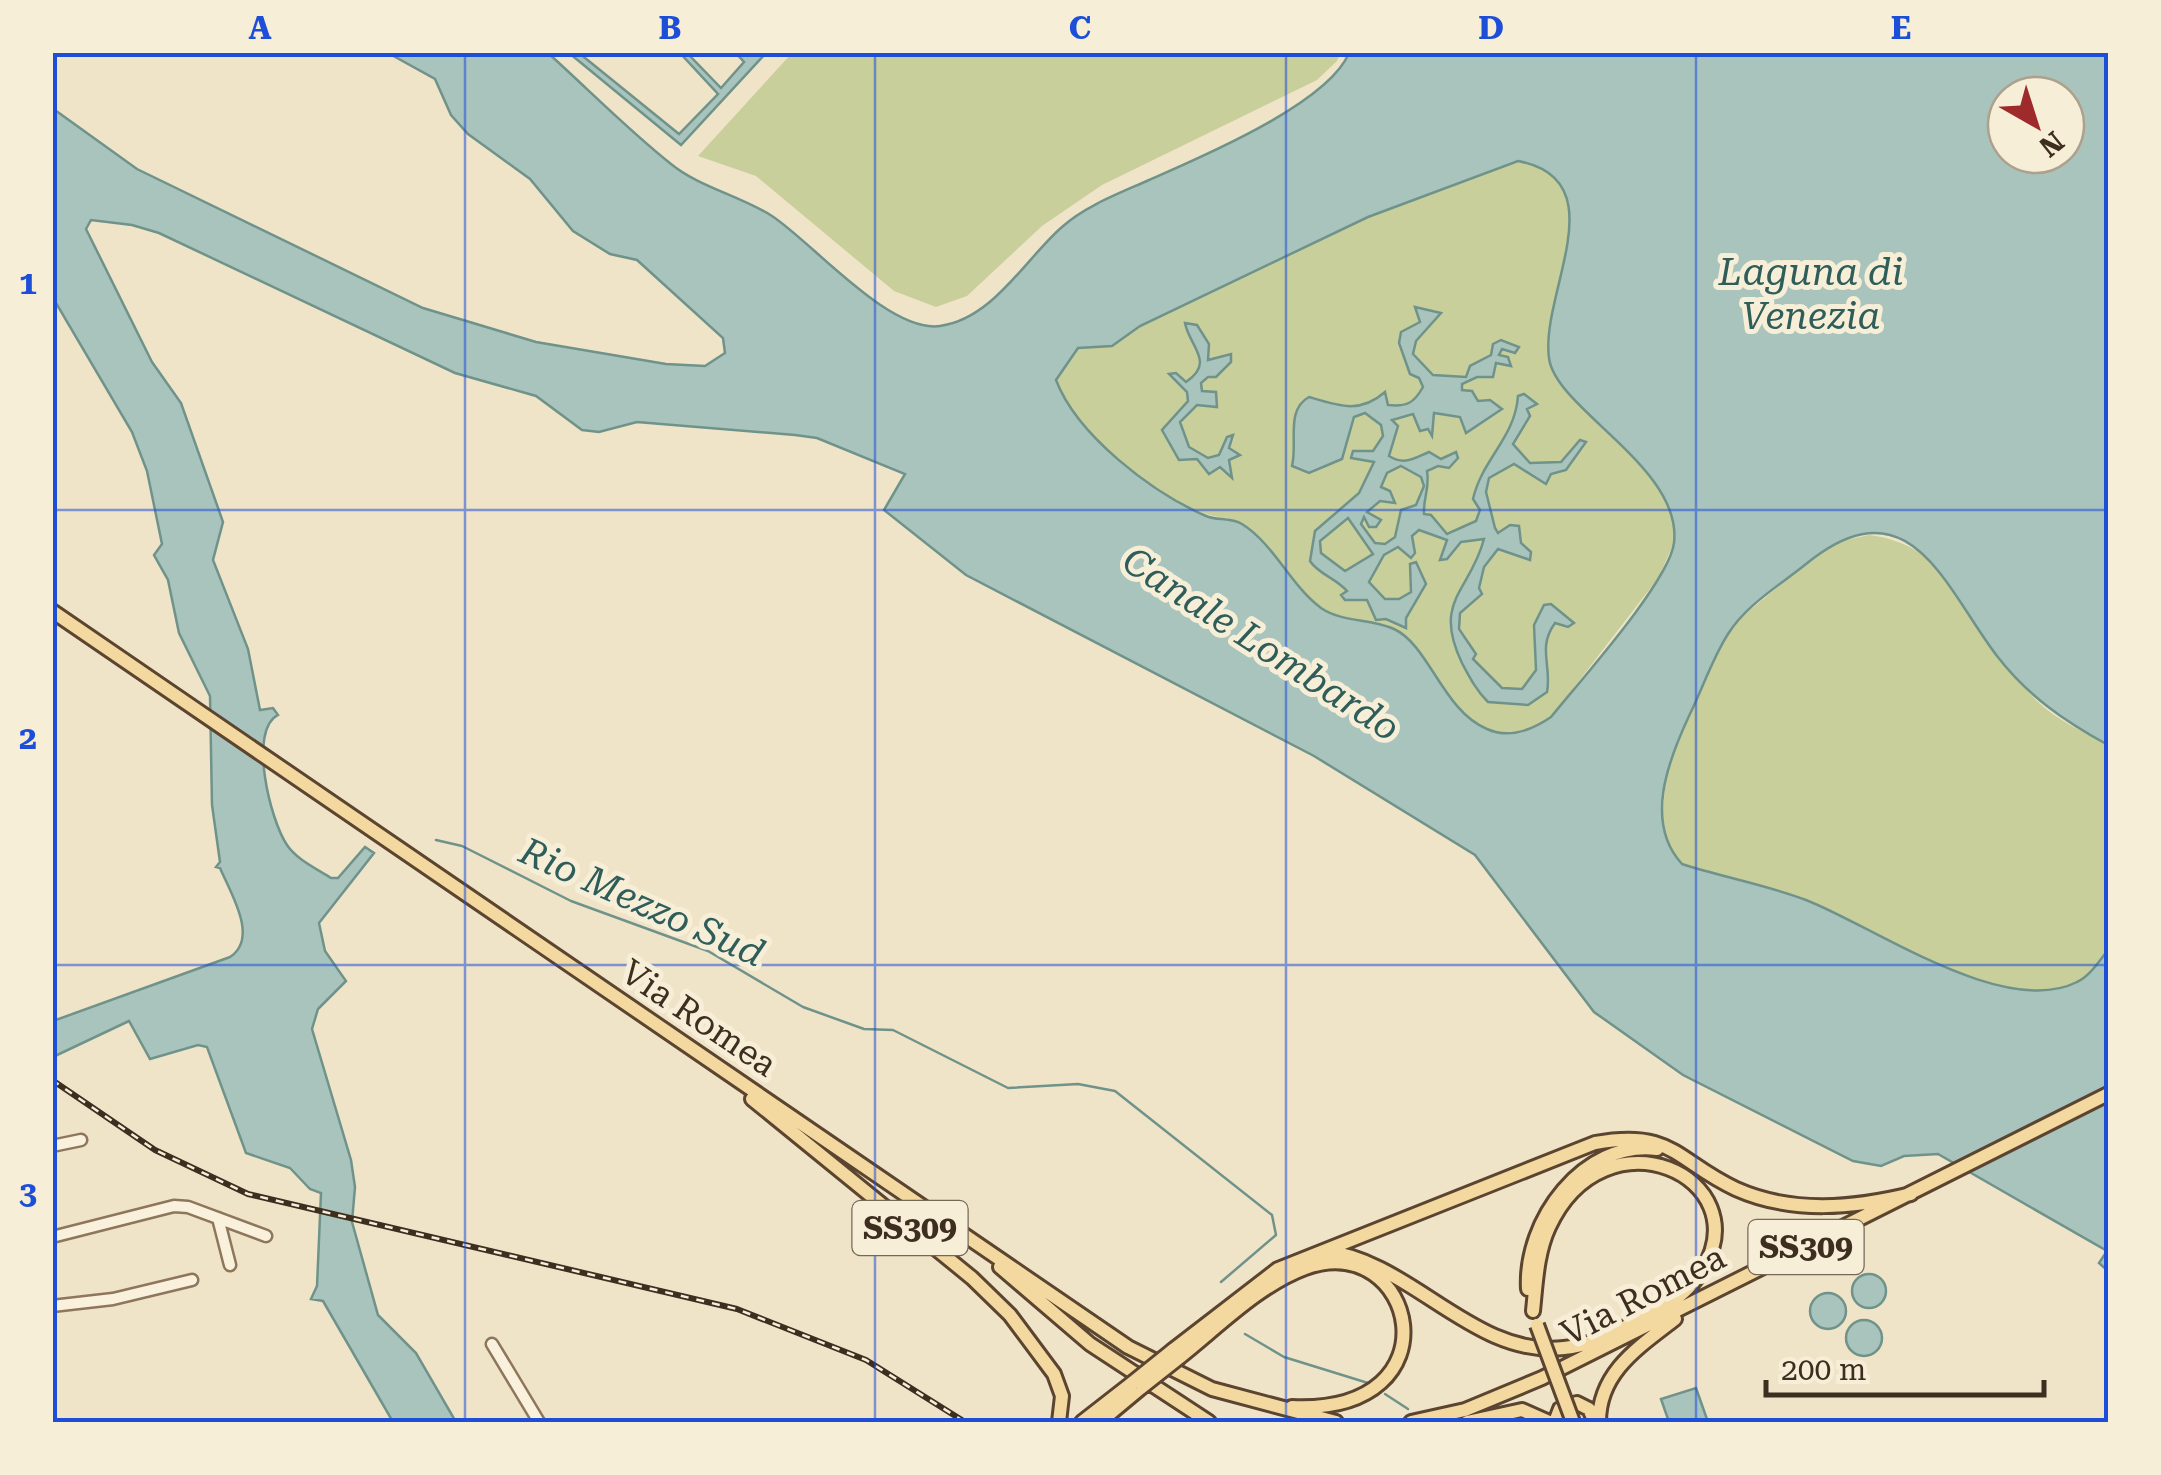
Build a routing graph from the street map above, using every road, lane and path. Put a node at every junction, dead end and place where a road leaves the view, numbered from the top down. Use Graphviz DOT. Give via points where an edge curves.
graph roads {
  1 [pos="52,603"];
  2 [pos="52,611"];
  3 [pos="52,622"];
  4 [pos="118,658"];
  5 [pos="713,1064"];
  6 [pos="2108,1094"];
  7 [pos="81,1140"];
  8 [pos="52,1146"];
  9 [pos="1684,1154"];
  10 [pos="1911,1194"];
  11 [pos="218,1218"];
  12 [pos="958,1229"];
  13 [pos="52,1236"];
  14 [pos="266,1236"];
  15 [pos="1321,1250"];
  16 [pos="230,1265"];
  17 [pos="192,1280"];
  18 [pos="1701,1299"];
  19 [pos="52,1306"];
  20 [pos="1664,1308"];
  21 [pos="1535,1318"];
  22 [pos="1615,1342"];
  23 [pos="492,1344"];
  24 [pos="1176,1353"];
  25 [pos="1542,1378"];
  26 [pos="1137,1385"];
  27 [pos="1250,1402"];
  28 [pos="539,1422"];
  29 [pos="1059,1422"];
  30 [pos="1082,1422"];
  31 [pos="1100,1422"];
  32 [pos="1209,1422"];
  33 [pos="1336,1422"];
  34 [pos="1410,1422"];
  35 [pos="1468,1422"];
  36 [pos="1552,1422"];
  37 [pos="1573,1422"];
  38 [pos="1597,1422"];
  1 -- 4 [label="main road"];
  2 -- 4 [label="main road, Via Romea / SS309"];
  3 -- 4 [label="main road"];
  4 -- 5 [label="main road, Via Romea / SS309"];
  5 -- 12 [label="main road, Via Romea / SS309"];
  5 -- 29 [label="main road, SS309" via="1010,1315 1054,1374 1062,1396"];
  6 -- 10 [label="main road, Via Romea / SS309"];
  7 -- 8 [label="street"];
  9 -- 10 [label="main road, SS309" via="1734,1188 1784,1204 1858,1205"];
  9 -- 15 [label="main road, SS309" via="1640,1139 1595,1143"];
  9 -- 21 [label="main road" via="1628,1149 1591,1166 1558,1195 1532,1242 1528,1270"];
  10 -- 18 [label="main road, Via Romea / SS309"];
  11 -- 13 [label="street" via="174,1206"];
  11 -- 14 [label="street"];
  11 -- 16 [label="street"];
  12 -- 27 [label="main road, Via Romea / SS309" via="1128,1346"];
  12 -- 32 [label="main road" via="1090,1344"];
  15 -- 20 [label="main road" via="1362,1257 1490,1333 1549,1349 1588,1343"];
  15 -- 24 [label="main road, SS309" via="1253,1285"];
  17 -- 19 [label="street"];
  18 -- 22 [label="main road, Via Romea / SS309"];
  18 -- 38 [label="main road" via="1617,1367"];
  20 -- 21 [label="main road" via="1701,1273 1712,1228 1700,1192 1684,1176 1653,1161 1626,1162 1601,1171 1562,1207 1542,1247"];
  20 -- 22 [label="main road"];
  21 -- 37 [label="main road, bridge"];
  22 -- 25 [label="main road, Via Romea / SS309"];
  23 -- 28 [label="street"];
  24 -- 26 [label="main road, SS309, bridge"];
  24 -- 27 [label="main road, SS309" via="1309,1266 1356,1266 1380,1277 1396,1298 1404,1334 1389,1375 1352,1402 1328,1408"];
  25 -- 34 [label="main road, Via Romea / SS309" via="1465,1410"];
  25 -- 35 [label="main road"];
  26 -- 30 [label="main road, SS309"];
  26 -- 31 [label="main road, SS309"];
  27 -- 33 [label="main road, Via Romea / SS309"];
  35 -- 36 [label="main road" via="1522,1410"];
  36 -- 38 [label="main road" via="1560,1409 1577,1403"];
}
